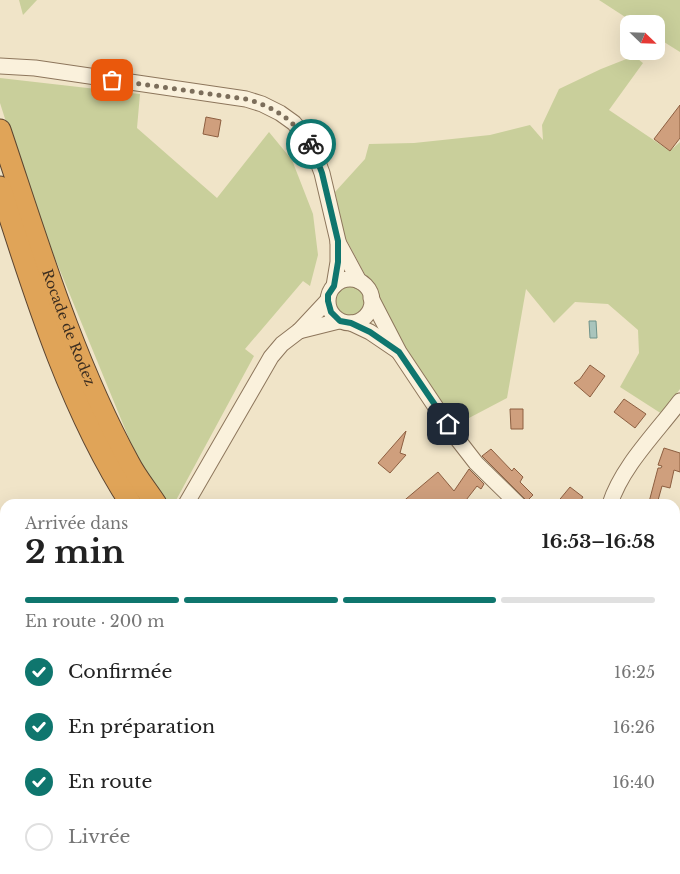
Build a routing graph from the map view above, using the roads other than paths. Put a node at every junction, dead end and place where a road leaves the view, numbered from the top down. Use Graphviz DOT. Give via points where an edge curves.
graph roads {
  1 [pos="0,66"];
  2 [pos="2,135"];
  3 [pos="0,187"];
  4 [pos="338,241"];
  5 [pos="359,281"];
  6 [pos="334,286"];
  7 [pos="371,298"];
  8 [pos="328,301"];
  9 [pos="345,322"];
  10 [pos="299,331"];
  11 [pos="399,352"];
  12 [pos="679,405"];
  13 [pos="128,499"];
  14 [pos="153,499"];
  15 [pos="189,499"];
  16 [pos="513,499"];
  17 [pos="612,499"];
  1 -- 4 [label="street" via="34,68 246,99 280,113 294,123 311,144 322,173"];
  2 -- 14 [label="highway, Rocade de Rodez" via="85,373 130,464"];
  3 -- 13 [label="highway, Rocade de Rodez" via="70,388"];
  4 -- 5 [label="street"];
  4 -- 6 [label="street"];
  5 -- 6 [label="street" via="346,279"];
  5 -- 7 [label="street" via="365,285"];
  6 -- 8 [label="street"];
  7 -- 9 [label="street" via="369,312 364,318"];
  7 -- 11 [label="street"];
  8 -- 9 [label="street" via="331,312"];
  8 -- 10 [label="street"];
  9 -- 10 [label="street"];
  9 -- 11 [label="street" via="370,332"];
  10 -- 15 [label="street" via="271,357"];
  11 -- 16 [label="street" via="455,436 476,463"];
  12 -- 17 [label="street" via="629,467"];
}
